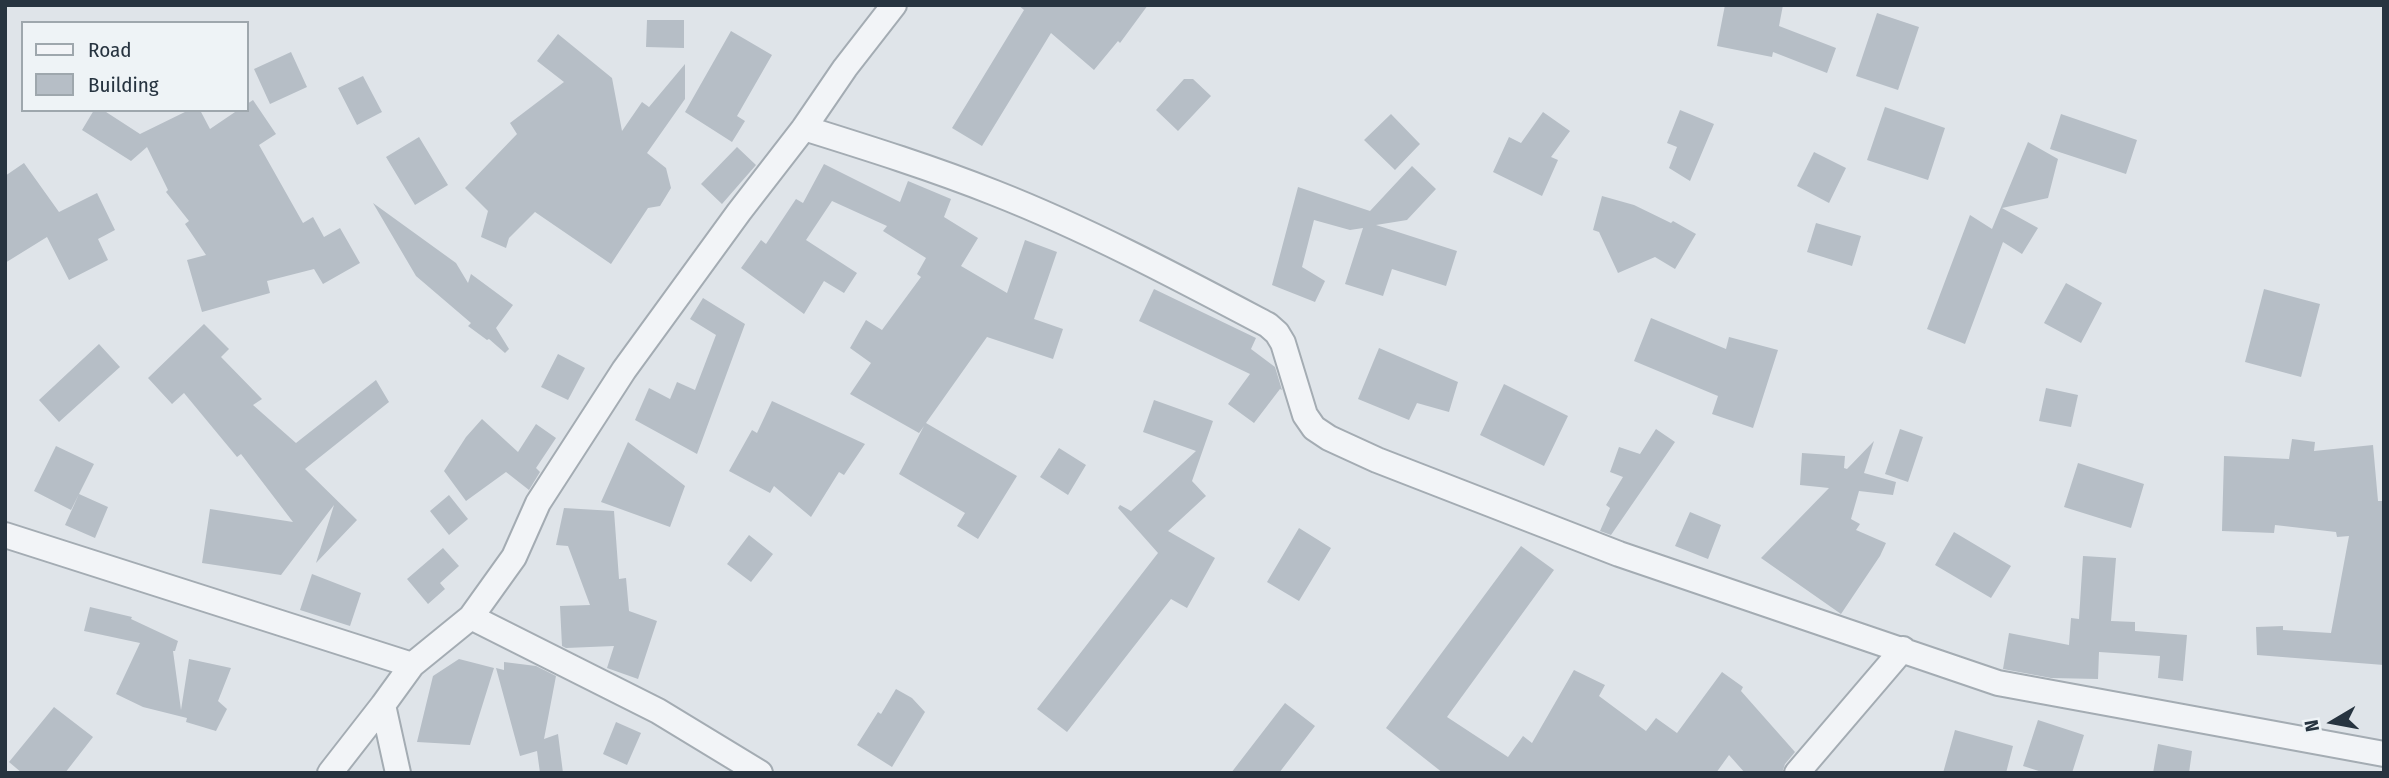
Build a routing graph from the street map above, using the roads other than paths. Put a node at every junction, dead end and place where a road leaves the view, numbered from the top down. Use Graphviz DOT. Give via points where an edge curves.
graph roads {
  1 [pos="894,5"];
  2 [pos="804,128"];
  3 [pos="5,535"];
  4 [pos="471,617"];
  5 [pos="1903,649"];
  6 [pos="412,665"];
  7 [pos="383,705"];
  8 [pos="2384,754"];
  9 [pos="330,773"];
  10 [pos="398,773"];
  11 [pos="760,773"];
  12 [pos="1797,773"];
  1 -- 2 [label="street"];
  2 -- 4 [label="street" via="624,370 538,503 514,557"];
  2 -- 5 [label="street" via="996,193 1122,249 1268,325 1283,343 1305,415 1329,438 1619,554"];
  3 -- 6 [label="street"];
  4 -- 6 [label="street"];
  4 -- 11 [label="street" via="659,711"];
  5 -- 8 [label="street" via="1998,683"];
  5 -- 12 [label="street"];
  6 -- 7 [label="street"];
  7 -- 9 [label="street"];
  7 -- 10 [label="street"];
}
